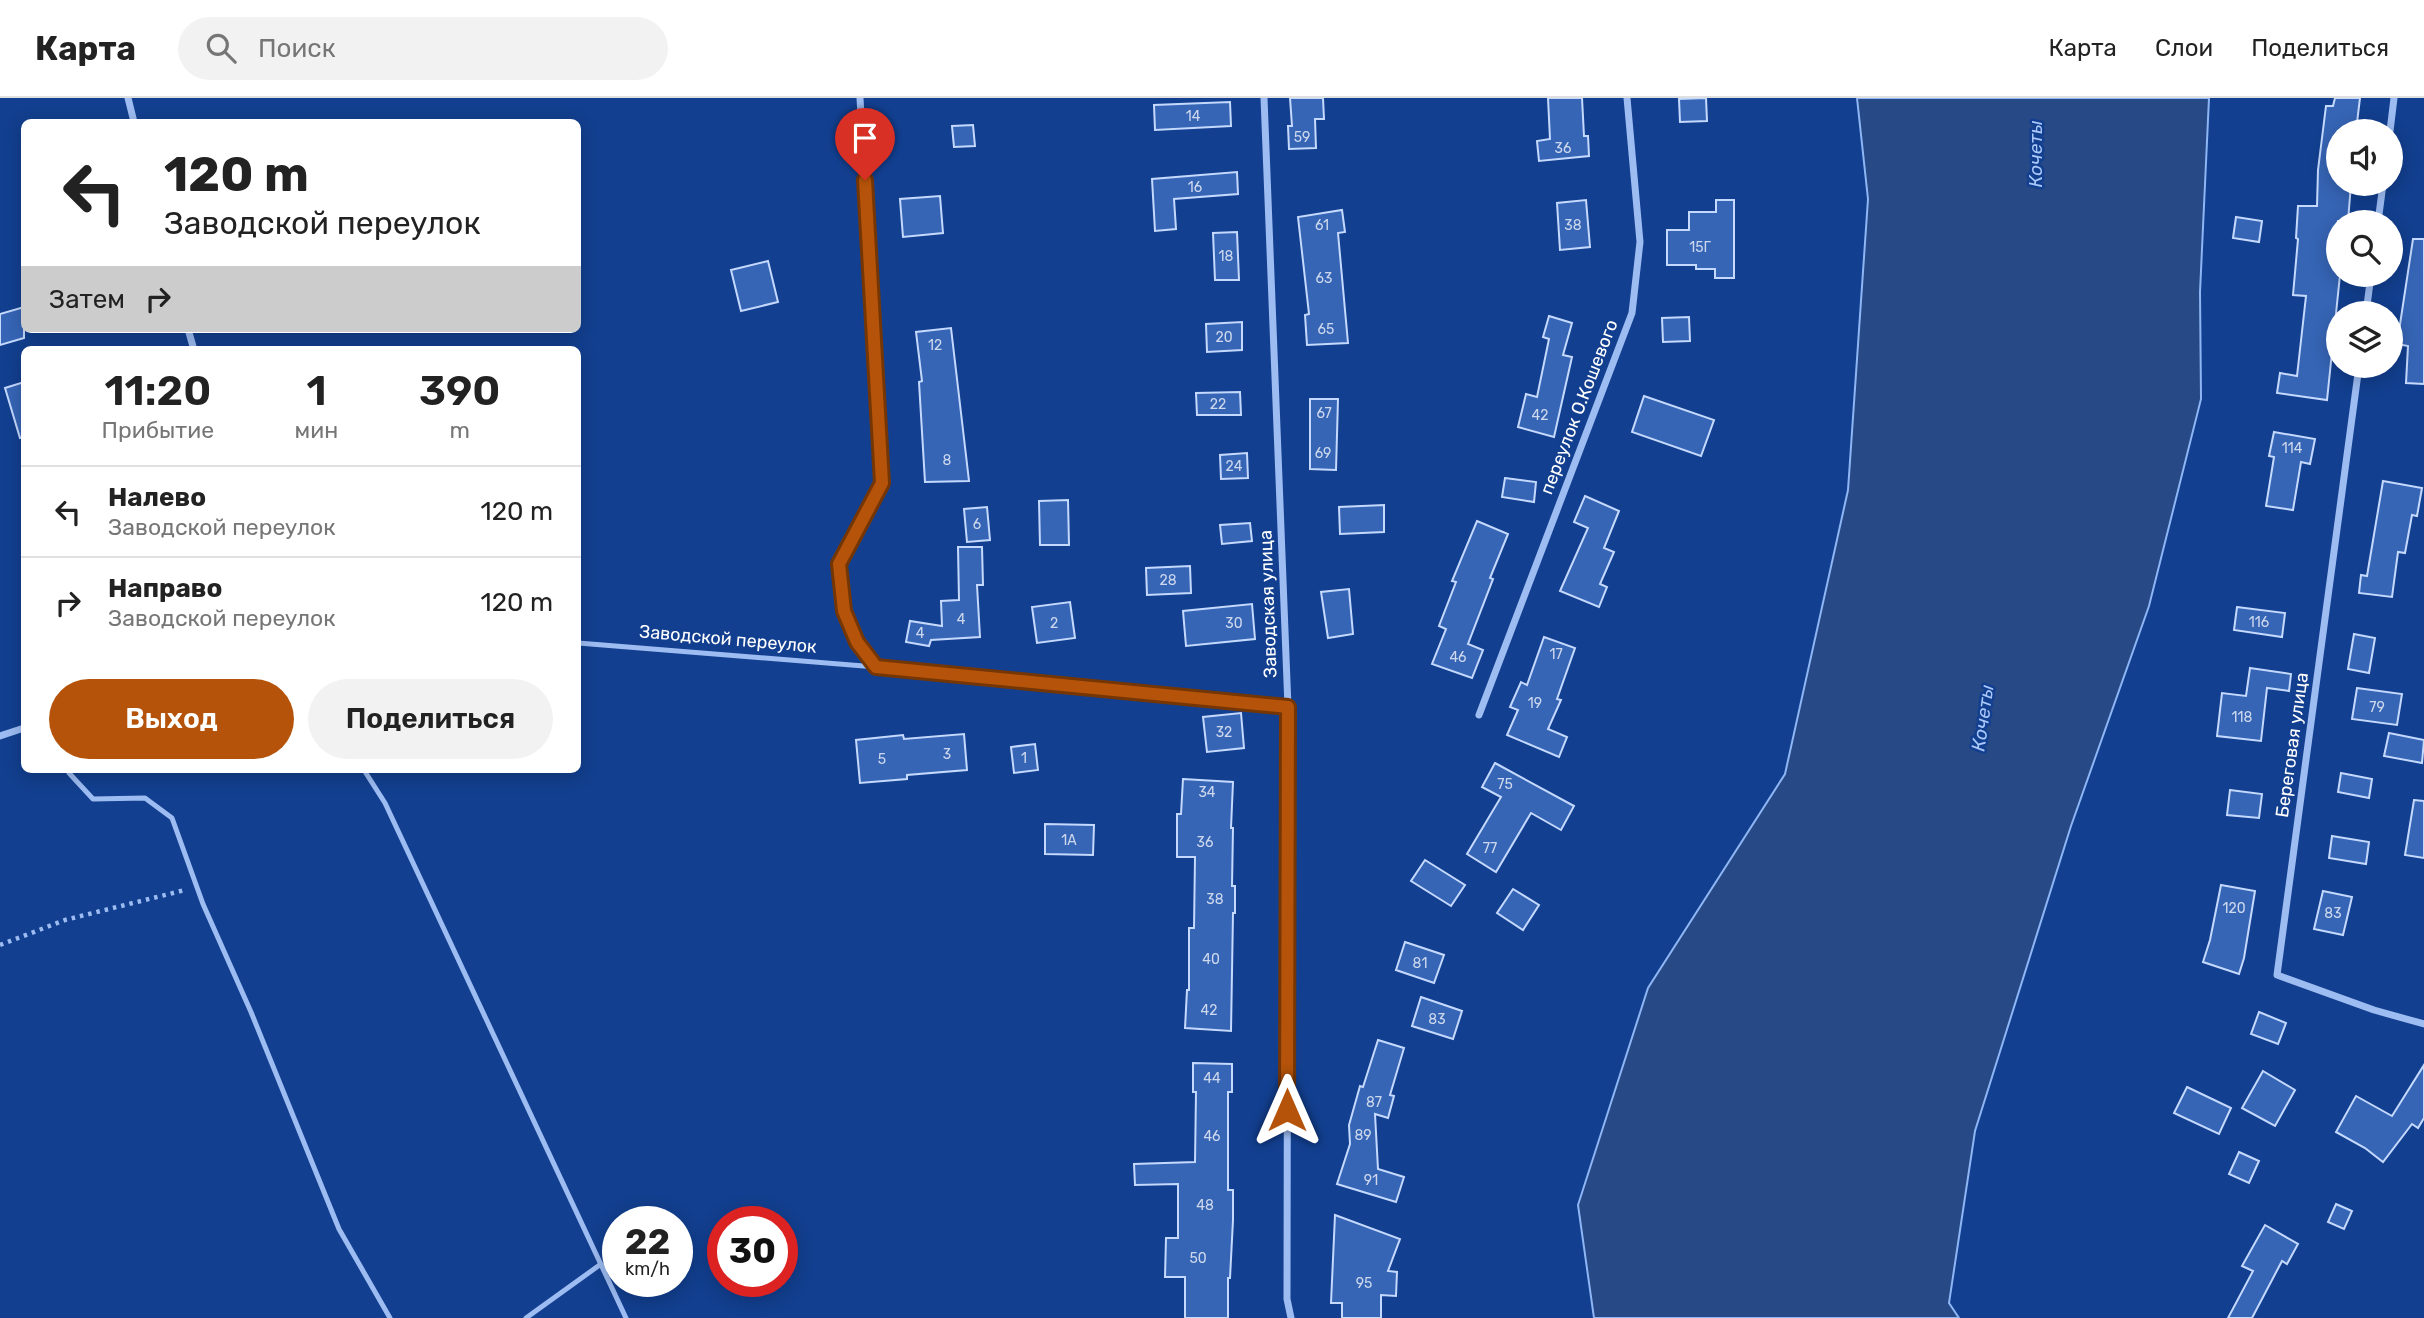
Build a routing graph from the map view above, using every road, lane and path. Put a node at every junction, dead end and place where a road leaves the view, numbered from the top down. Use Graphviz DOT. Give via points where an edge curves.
graph roads {
  1 [pos="128,98"];
  2 [pos="860,98"];
  3 [pos="1264,98"];
  4 [pos="1627,98"];
  5 [pos="2395,98"];
  6 [pos="133,119"];
  7 [pos="2392,119"];
  8 [pos="2356,378"];
  9 [pos="581,643"];
  10 [pos="876,667"];
  11 [pos="1288,707"];
  12 [pos="1479,715"];
  13 [pos="21,729"];
  14 [pos="0,737"];
  15 [pos="69,773"];
  16 [pos="366,773"];
  17 [pos="196,887"];
  18 [pos="0,945"];
  19 [pos="2424,1024"];
  20 [pos="601,1264"];
  21 [pos="390,1318"];
  22 [pos="526,1318"];
  23 [pos="626,1318"];
  24 [pos="1291,1318"];
  1 -- 6 [label="street"];
  2 -- 10 [label="street" via="882,483 839,564 844,611 857,642"];
  3 -- 11 [label="street, Заводская улица"];
  4 -- 12 [label="street, переулок О.Кошевого" via="1640,242 1632,313"];
  5 -- 7 [label="street"];
  8 -- 19 [label="street, Береговая улица" via="2277,975"];
  9 -- 10 [label="lane, Заводской переулок"];
  10 -- 11 [label="street, Заводской переулок"];
  11 -- 24 [label="street, Заводская улица" via="1287,1298"];
  13 -- 14 [label="street"];
  15 -- 17 [label="lane" via="93,799 145,798 172,818"];
  16 -- 20 [label="lane" via="385,803"];
  17 -- 18 [label="path" via="65,920"];
  17 -- 21 [label="lane" via="339,1230"];
  20 -- 22 [label="lane"];
  20 -- 23 [label="lane"];
}
